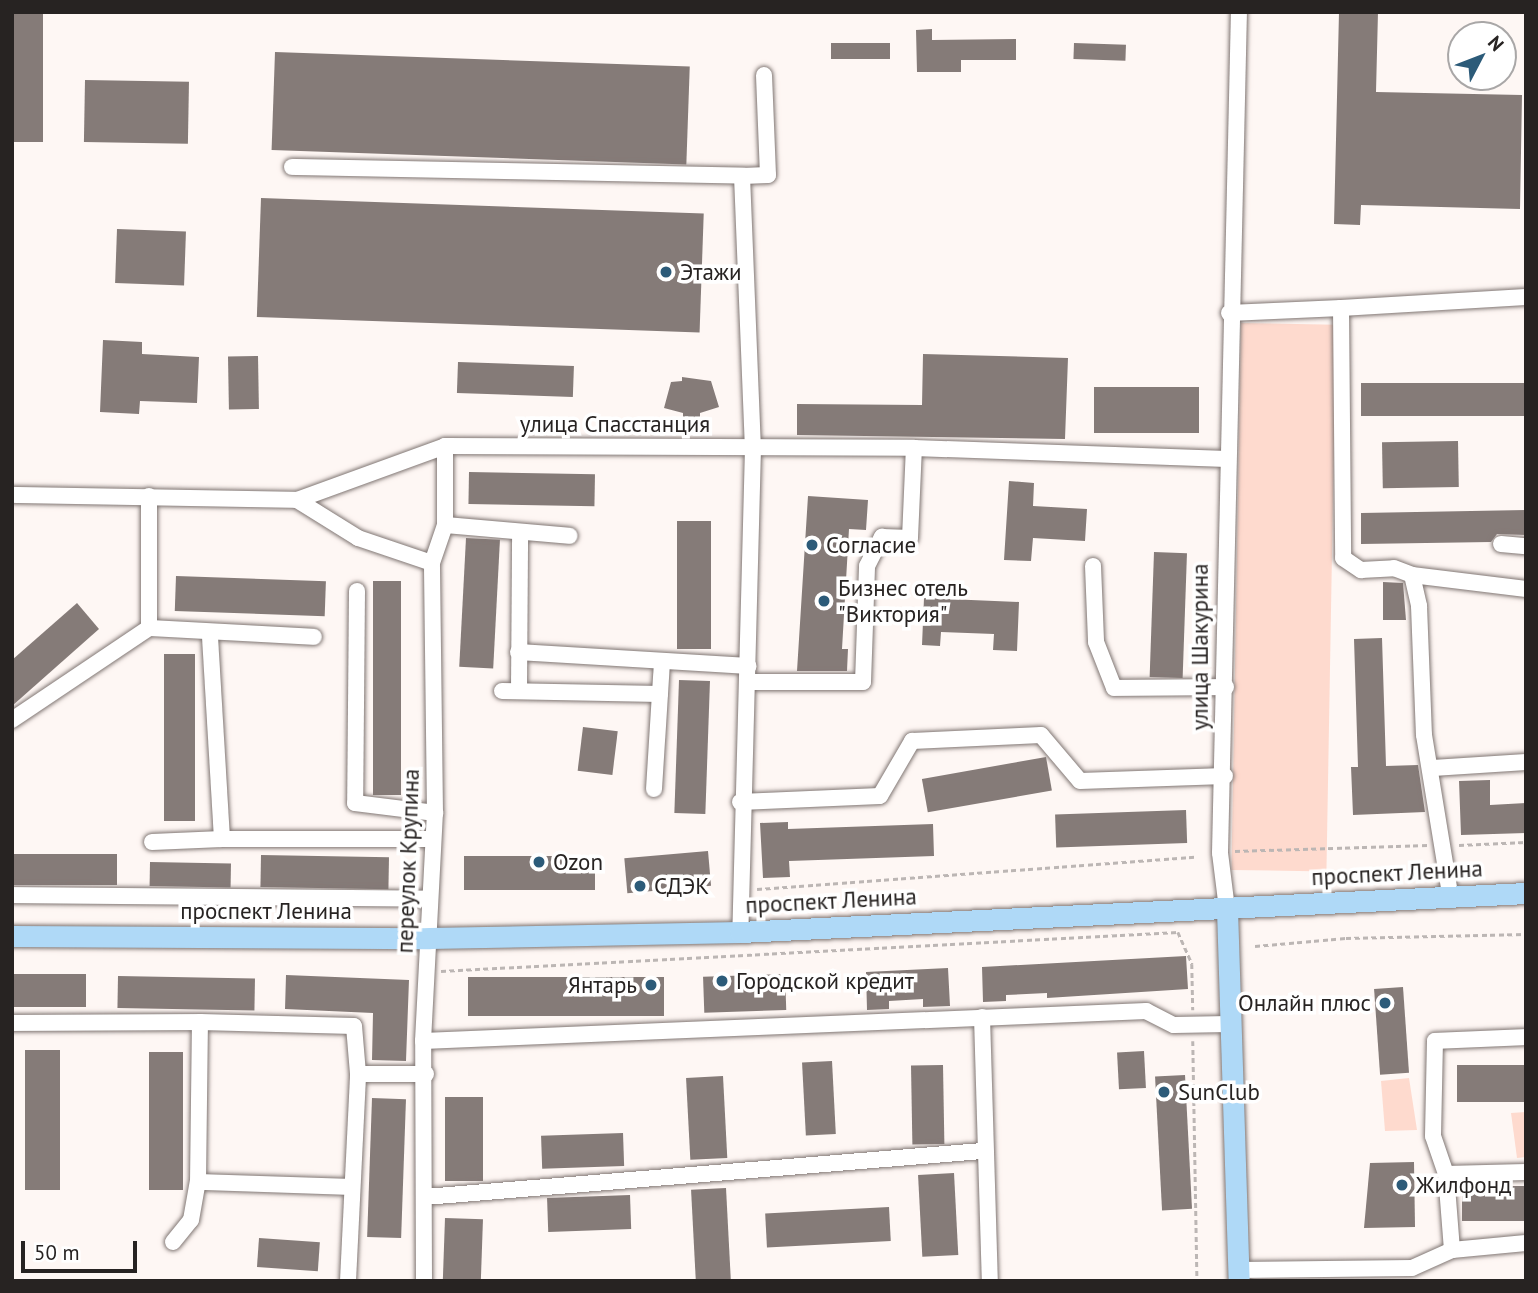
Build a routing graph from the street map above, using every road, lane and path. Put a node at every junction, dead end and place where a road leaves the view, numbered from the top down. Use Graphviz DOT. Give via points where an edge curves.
graph roads {
  1 [pos="1240,12"];
  2 [pos="764,75"];
  3 [pos="292,167"];
  4 [pos="742,176"];
  5 [pos="1526,297"];
  6 [pos="1341,309"];
  7 [pos="1228,313"];
  8 [pos="445,446"];
  9 [pos="753,448"];
  10 [pos="914,448"];
  11 [pos="1227,459"];
  12 [pos="12,495"];
  13 [pos="149,496"];
  14 [pos="297,500"];
  15 [pos="445,525"];
  16 [pos="520,532"];
  17 [pos="570,536"];
  18 [pos="1501,544"];
  19 [pos="1526,545"];
  20 [pos="432,563"];
  21 [pos="1093,566"];
  22 [pos="1412,575"];
  23 [pos="1526,589"];
  24 [pos="356,591"];
  25 [pos="149,628"];
  26 [pos="211,635"];
  27 [pos="314,637"];
  28 [pos="518,652"];
  29 [pos="656,661"];
  30 [pos="749,674"];
  31 [pos="1226,687"];
  32 [pos="502,691"];
  33 [pos="519,691"];
  34 [pos="660,694"];
  35 [pos="12,720"];
  36 [pos="1526,762"];
  37 [pos="1433,768"];
  38 [pos="1225,776"];
  39 [pos="654,789"];
  40 [pos="740,802"];
  41 [pos="435,813"];
  42 [pos="222,839"];
  43 [pos="433,839"];
  44 [pos="152,842"];
  45 [pos="1341,846"];
  46 [pos="1234,851"];
  47 [pos="1195,857"];
  48 [pos="757,889"];
  49 [pos="1526,893"];
  50 [pos="1450,894"];
  51 [pos="12,895"];
  52 [pos="429,899"];
  53 [pos="1227,909"];
  54 [pos="740,932"];
  55 [pos="1526,934"];
  56 [pos="12,936"];
  57 [pos="429,938"];
  58 [pos="1255,946"];
  59 [pos="427,972"];
  60 [pos="982,1017"];
  61 [pos="1193,1019"];
  62 [pos="200,1022"];
  63 [pos="12,1023"];
  64 [pos="1228,1024"];
  65 [pos="1193,1033"];
  66 [pos="1526,1037"];
  67 [pos="423,1041"];
  68 [pos="358,1074"];
  69 [pos="426,1074"];
  70 [pos="982,1151"];
  71 [pos="1526,1172"];
  72 [pos="1447,1174"];
  73 [pos="198,1182"];
  74 [pos="352,1187"];
  75 [pos="425,1197"];
  76 [pos="173,1241"];
  77 [pos="1526,1243"];
  78 [pos="1452,1250"];
  79 [pos="1239,1275"];
  80 [pos="348,1281"];
  81 [pos="424,1281"];
  82 [pos="989,1281"];
  83 [pos="1197,1281"];
  1 -- 7 [label="street, улица Шакурина"];
  2 -- 4 [label="street" via="768,175"];
  3 -- 4 [label="street"];
  4 -- 9 [label="street"];
  5 -- 6 [label="street"];
  6 -- 7 [label="street"];
  6 -- 22 [label="street" via="1343,558 1361,570 1394,568"];
  7 -- 11 [label="street, улица Шакурина"];
  8 -- 9 [label="street, улица Спасстанция"];
  8 -- 14 [label="street, улица Спасстанция"];
  8 -- 15 [label="street, переулок Крупина"];
  9 -- 10 [label="street, улица Спасстанция"];
  9 -- 30 [label="street"];
  10 -- 11 [label="street, улица Спасстанция"];
  10 -- 30 [label="street" via="910,538 882,537 867,566 863,682"];
  11 -- 31 [label="street, улица Шакурина"];
  12 -- 13 [label="street, улица Спасстанция"];
  13 -- 14 [label="street, улица Спасстанция"];
  13 -- 25 [label="street"];
  14 -- 20 [label="street" via="358,538"];
  15 -- 16 [label="street"];
  15 -- 20 [label="street, переулок Крупина"];
  16 -- 17 [label="street"];
  16 -- 28 [label="street"];
  18 -- 19 [label="street"];
  20 -- 41 [label="street, переулок Крупина"];
  21 -- 31 [label="street" via="1096,642 1114,688"];
  22 -- 23 [label="street"];
  22 -- 37 [label="street" via="1419,606 1424,735"];
  24 -- 41 [label="street" via="355,803"];
  25 -- 26 [label="street"];
  25 -- 35 [label="street"];
  26 -- 27 [label="street"];
  26 -- 42 [label="street"];
  28 -- 29 [label="street"];
  28 -- 33 [label="street"];
  29 -- 30 [label="street"];
  29 -- 34 [label="street"];
  30 -- 40 [label="street"];
  31 -- 38 [label="street, улица Шакурина"];
  32 -- 33 [label="street"];
  33 -- 34 [label="street"];
  34 -- 39 [label="street"];
  36 -- 37 [label="street"];
  37 -- 50 [label="street" via="1439,845"];
  38 -- 40 [label="street" via="1080,781 1041,735 912,740 880,796"];
  38 -- 53 [label="street, улица Шакурина" via="1220,853"];
  40 -- 54 [label="street"];
  41 -- 43 [label="street, переулок Крупина"];
  42 -- 43 [label="street"];
  42 -- 44 [label="street"];
  43 -- 52 [label="street, переулок Крупина"];
  45 -- 46 [label="path"];
  47 -- 48 [label="path"];
  49 -- 50 [label="main road, проспект Ленина"];
  50 -- 53 [label="main road, проспект Ленина"];
  51 -- 52 [label="street"];
  52 -- 57 [label="street, переулок Крупина"];
  53 -- 54 [label="main road, проспект Ленина"];
  53 -- 64 [label="main road, улица Шакурина"];
  54 -- 57 [label="main road, проспект Ленина"];
  55 -- 58 [label="path" via="1346,938"];
  56 -- 57 [label="main road, проспект Ленина"];
  57 -- 59 [label="street, переулок Крупина"];
  59 -- 61 [label="path" via="1178,932 1192,964"];
  59 -- 67 [label="street, переулок Крупина"];
  60 -- 64 [label="street" via="1146,1011 1174,1025"];
  60 -- 67 [label="street"];
  60 -- 70 [label="street"];
  62 -- 63 [label="street"];
  62 -- 68 [label="street" via="354,1026"];
  62 -- 73 [label="street"];
  64 -- 79 [label="main road, улица Шакурина"];
  65 -- 83 [label="path"];
  66 -- 72 [label="street" via="1435,1041 1433,1136"];
  67 -- 69 [label="street, переулок Крупина"];
  68 -- 69 [label="street"];
  68 -- 74 [label="street"];
  69 -- 75 [label="street, переулок Крупина"];
  70 -- 75 [label="street"];
  70 -- 82 [label="street"];
  71 -- 72 [label="street"];
  72 -- 78 [label="street"];
  73 -- 74 [label="street"];
  73 -- 76 [label="street" via="191,1220"];
  74 -- 80 [label="street"];
  75 -- 81 [label="street, переулок Крупина"];
  77 -- 78 [label="street"];
  78 -- 79 [label="street" via="1412,1268"];
}
